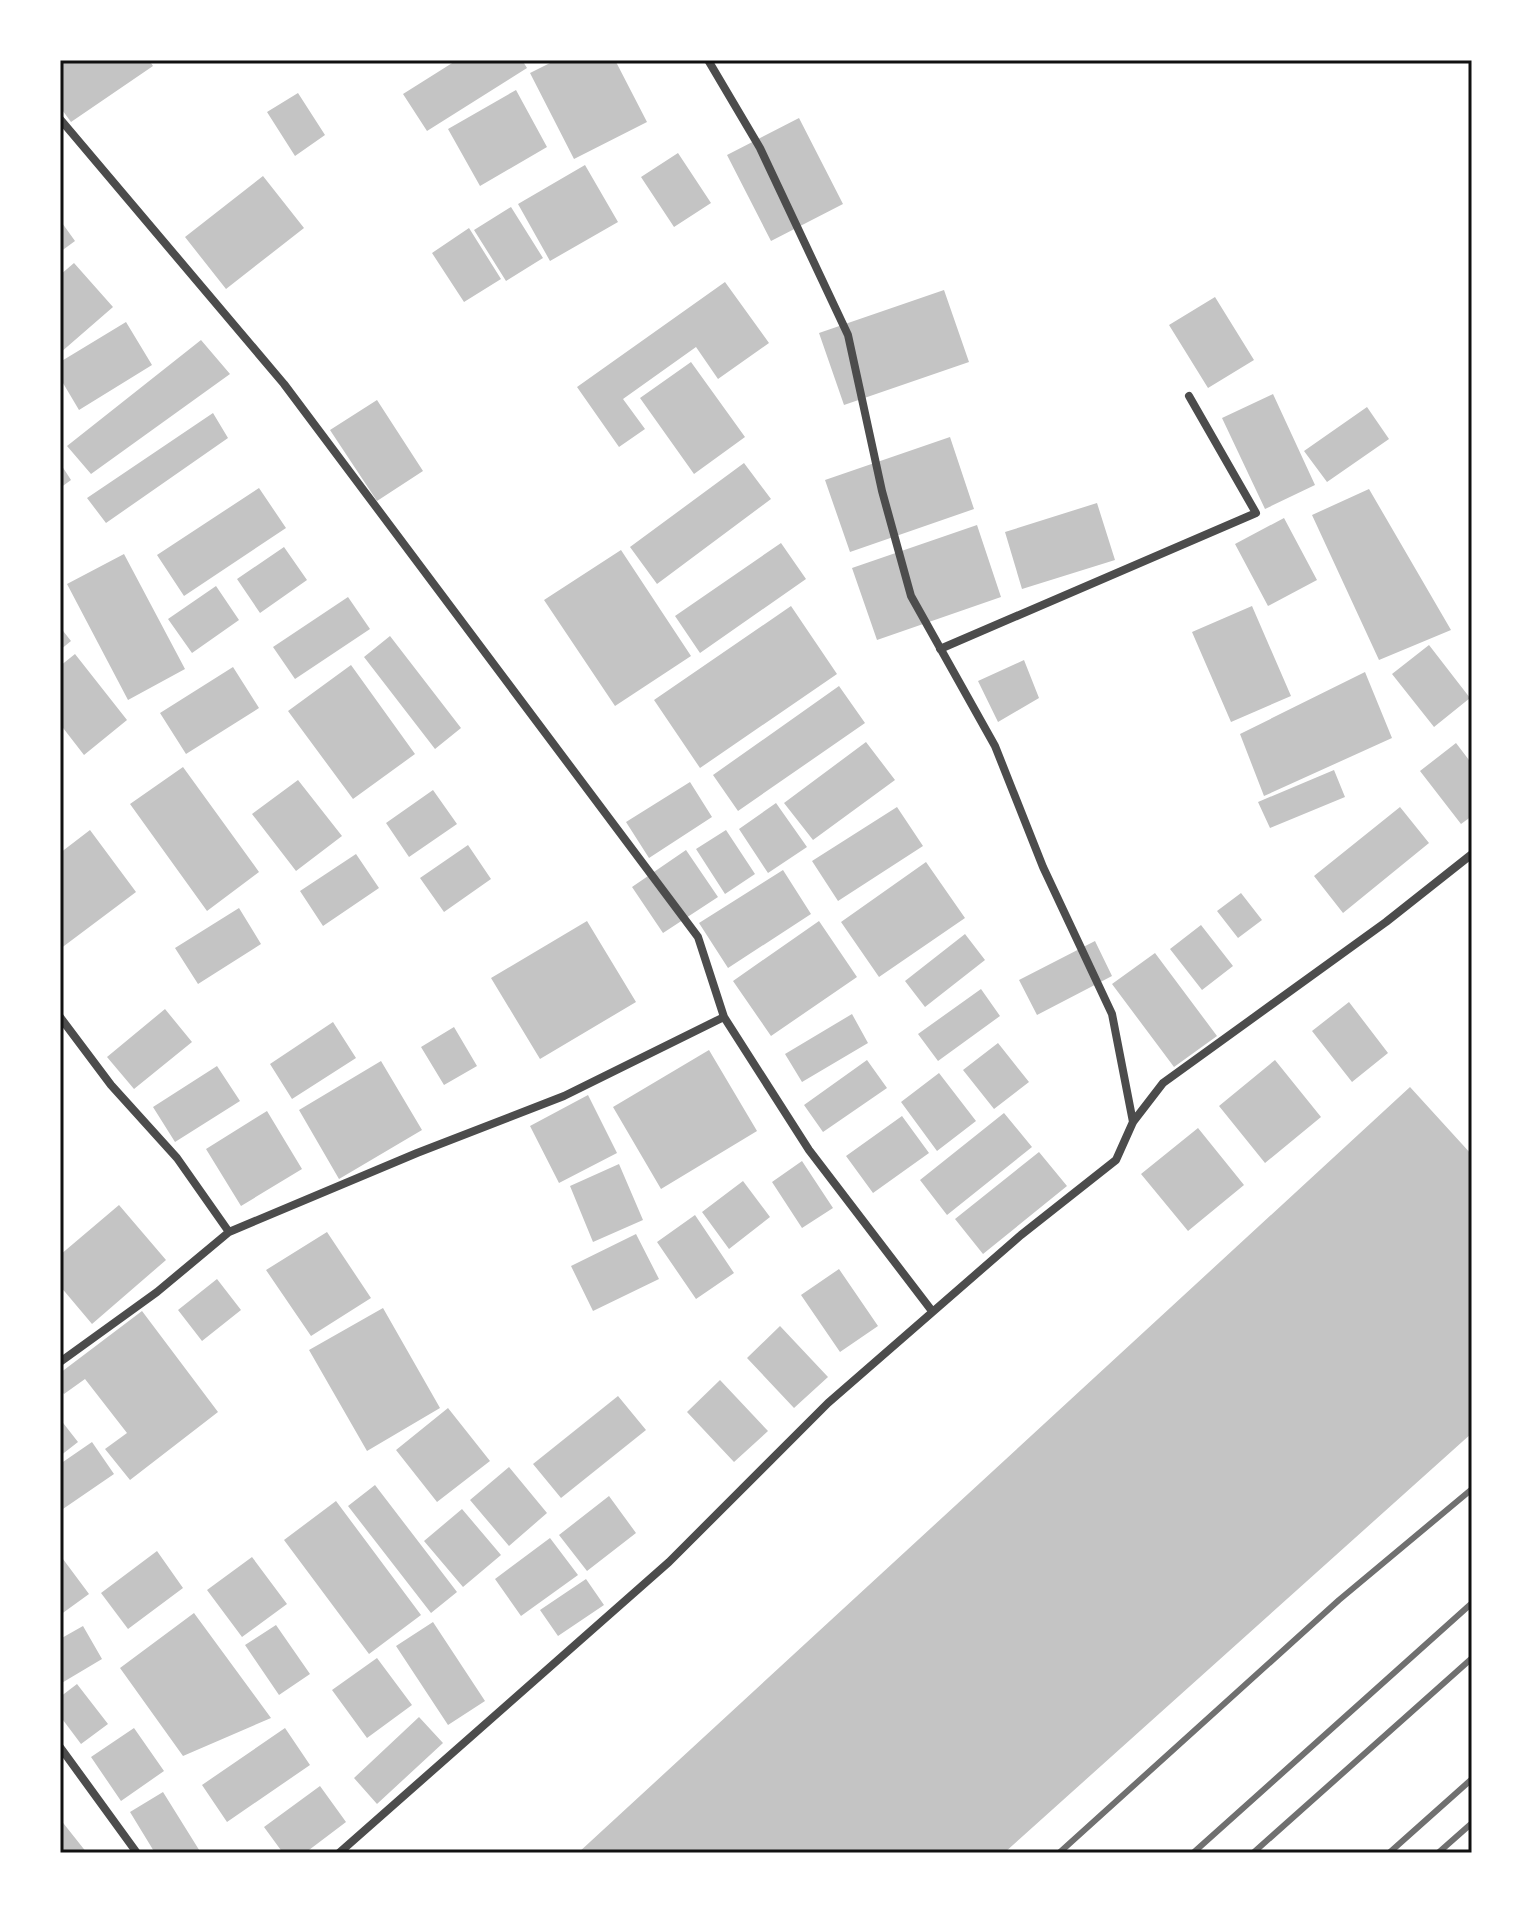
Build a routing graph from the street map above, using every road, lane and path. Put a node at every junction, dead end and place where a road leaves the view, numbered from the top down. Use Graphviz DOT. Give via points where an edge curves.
graph roads {
  1 [pos="708,60"];
  2 [pos="60,119"];
  3 [pos="1189,396"];
  4 [pos="940,649"];
  5 [pos="1472,854"];
  6 [pos="60,1017"];
  7 [pos="724,1017"];
  8 [pos="1133,1122"];
  9 [pos="229,1232"];
  10 [pos="932,1311"];
  11 [pos="60,1362"];
  12 [pos="60,1747"];
  13 [pos="137,1853"];
  14 [pos="339,1853"];
  1 -- 4 [label="street" via="760,148 848,335 911,596"];
  2 -- 7 [label="street" via="284,384 698,937"];
  3 -- 4 [label="street" via="1256,513"];
  4 -- 8 [label="street" via="995,746 1043,867 1112,1014"];
  5 -- 8 [label="street" via="1163,1083"];
  6 -- 9 [label="street" via="111,1085 177,1158"];
  7 -- 9 [label="street" via="564,1096"];
  7 -- 10 [label="street" via="809,1150"];
  8 -- 10 [label="street" via="1116,1160"];
  9 -- 11 [label="street"];
  10 -- 14 [label="street" via="828,1403 669,1562"];
  12 -- 13 [label="street"];
}
